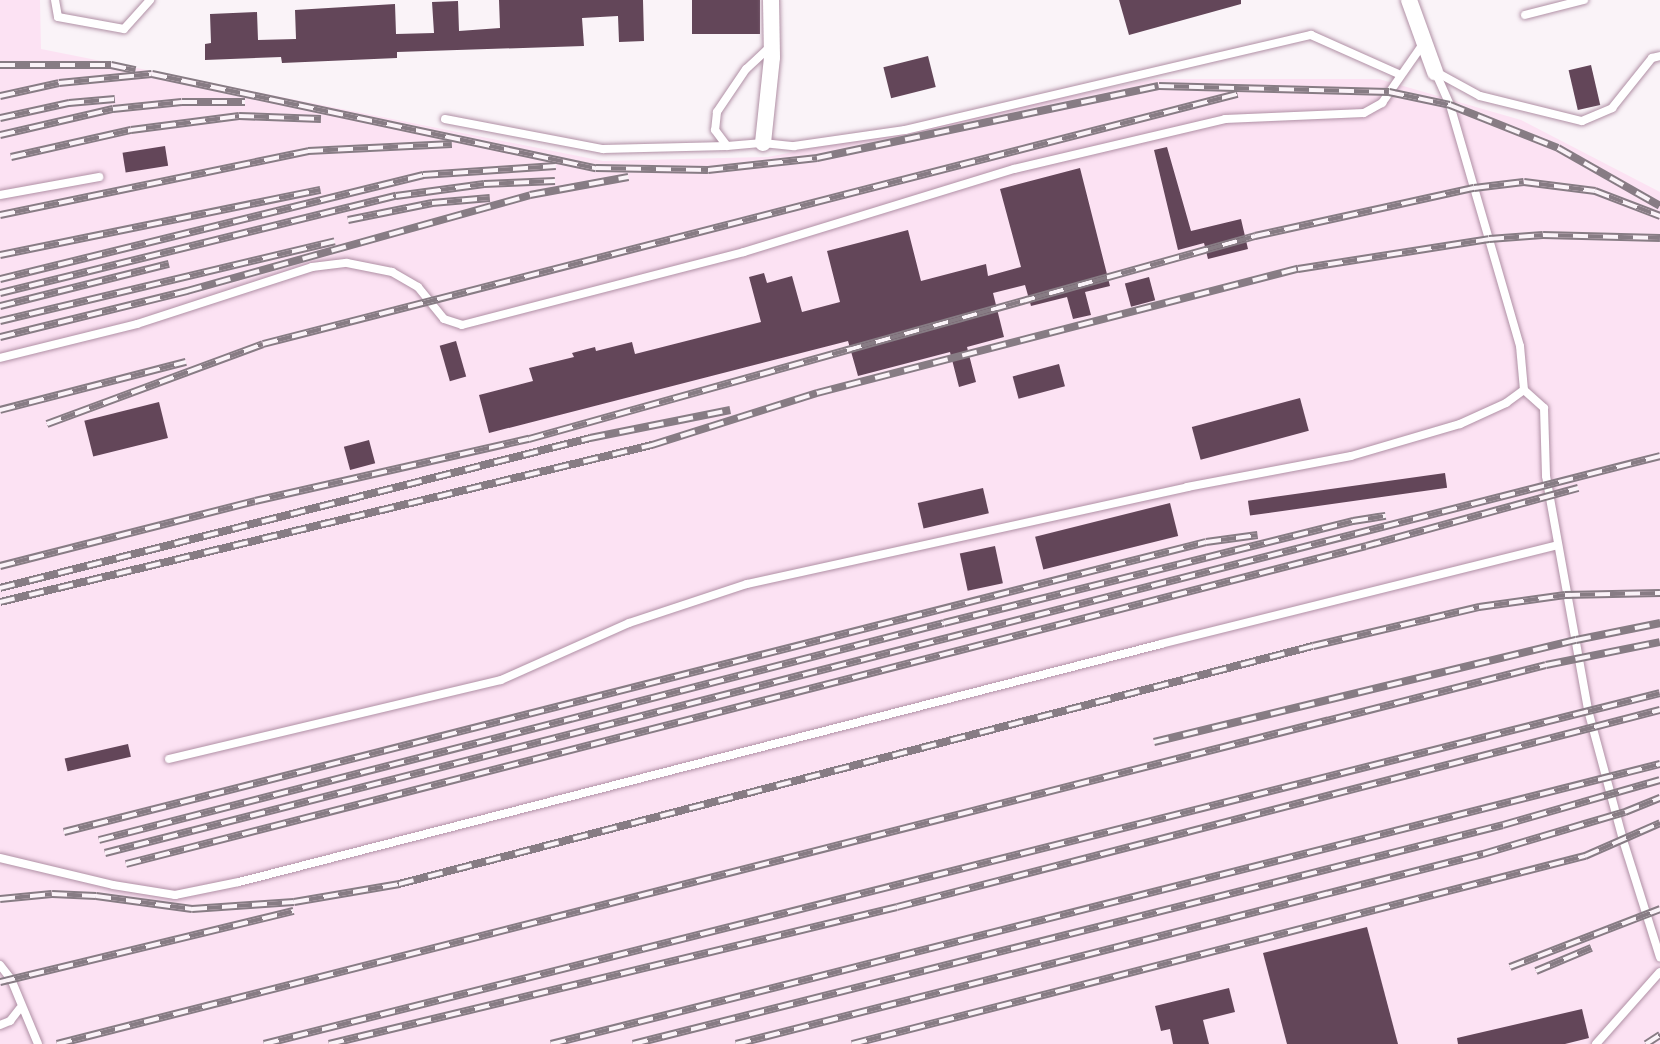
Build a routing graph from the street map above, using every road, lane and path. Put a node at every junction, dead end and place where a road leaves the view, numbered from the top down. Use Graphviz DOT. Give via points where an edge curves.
graph roads {
  1 [pos="55,0"];
  2 [pos="150,0"];
  3 [pos="771,0"];
  4 [pos="1409,0"];
  5 [pos="1584,0"];
  6 [pos="1525,15"];
  7 [pos="1424,42"];
  8 [pos="772,45"];
  9 [pos="1660,56"];
  10 [pos="1435,72"];
  11 [pos="1401,75"];
  12 [pos="445,119"];
  13 [pos="763,143"];
  14 [pos="727,146"];
  15 [pos="99,177"];
  16 [pos="0,195"];
  17 [pos="0,358"];
  18 [pos="1524,390"];
  19 [pos="1558,545"];
  20 [pos="169,759"];
  21 [pos="0,858"];
  22 [pos="1660,957"];
  23 [pos="0,965"];
  24 [pos="1660,972"];
  25 [pos="20,1008"];
  26 [pos="0,1025"];
  27 [pos="38,1044"];
  28 [pos="1596,1044"];
  1 -- 2 [label="lane" via="58,17 124,29"];
  3 -- 8 [label="street"];
  4 -- 7 [label="street"];
  5 -- 6 [label="lane"];
  7 -- 10 [label="street"];
  7 -- 11 [label="lane"];
  8 -- 13 [label="street"];
  8 -- 14 [label="lane" via="746,69 717,112 715,130"];
  9 -- 10 [label="lane" via="1652,58 1612,108 1582,121 1480,96"];
  10 -- 18 [label="lane" via="1450,105 1520,346"];
  11 -- 13 [label="lane" via="1311,35 905,130 794,146"];
  11 -- 17 [label="lane" via="1382,103 1364,113 1210,123 1014,169 744,252 462,325 444,319 418,287 392,272 347,263 312,267 137,324"];
  12 -- 14 [label="lane" via="603,149"];
  13 -- 14 [label="lane"];
  15 -- 16 [label="lane"];
  18 -- 19 [label="lane" via="1544,408 1546,476"];
  18 -- 20 [label="lane" via="1460,424 1351,456 747,584 629,623 501,680"];
  19 -- 21 [label="lane" via="175,895"];
  19 -- 22 [label="lane" via="1588,710"];
  23 -- 25 [label="lane" via="11,979"];
  24 -- 28 [label="lane"];
  25 -- 26 [label="lane"];
  25 -- 27 [label="lane"];
}
